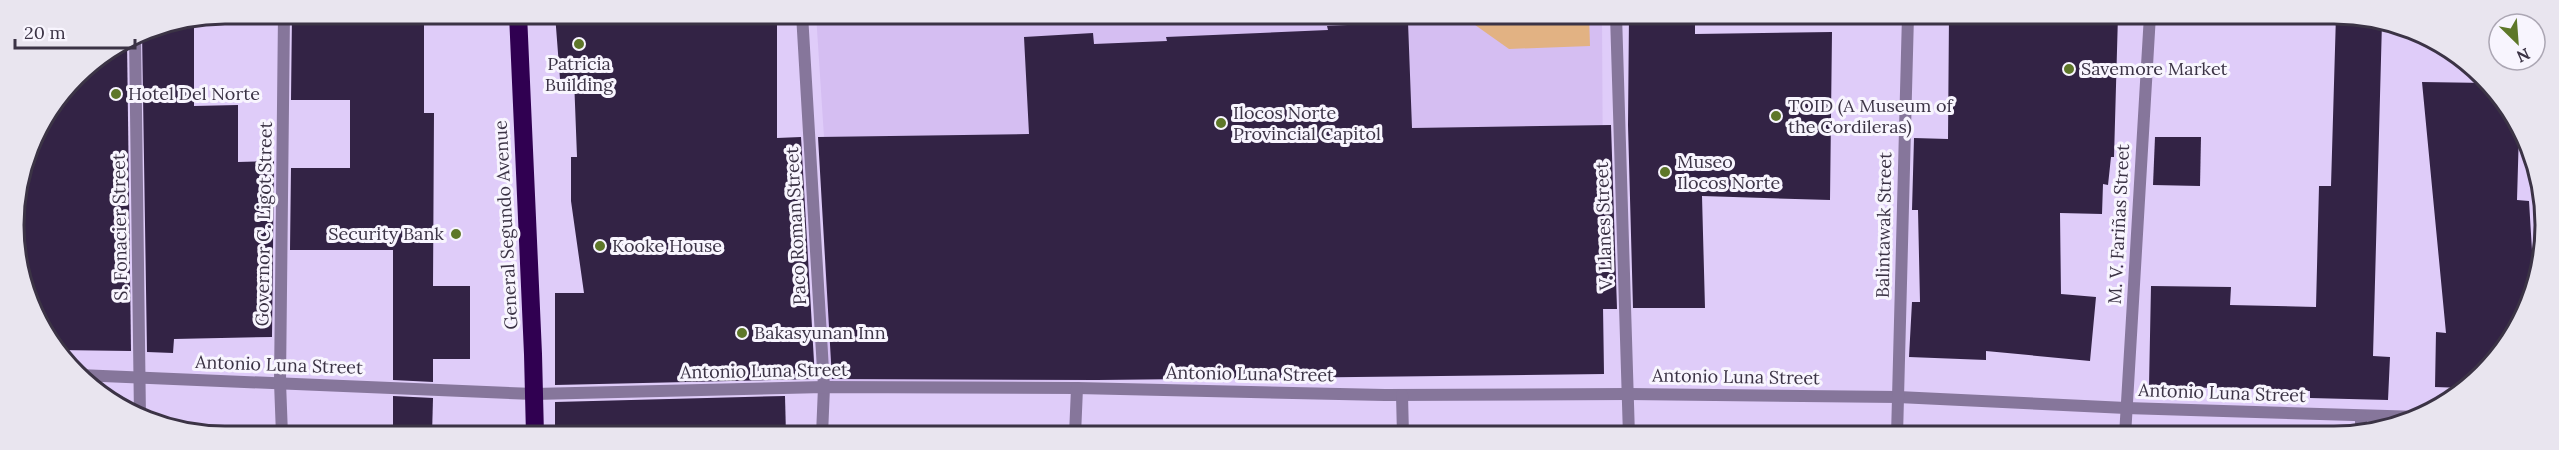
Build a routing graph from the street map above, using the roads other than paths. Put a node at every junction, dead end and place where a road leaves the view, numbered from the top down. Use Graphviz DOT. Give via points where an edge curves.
graph roads {
  1 [pos="284,24"];
  2 [pos="518,24"];
  3 [pos="803,24"];
  4 [pos="1616,24"];
  5 [pos="1908,24"];
  6 [pos="2149,24"];
  7 [pos="135,45"];
  8 [pos="93,376"];
  9 [pos="140,378"];
  10 [pos="280,382"];
  11 [pos="824,387"];
  12 [pos="1077,388"];
  13 [pos="534,394"];
  14 [pos="1628,394"];
  15 [pos="1402,395"];
  16 [pos="1898,397"];
  17 [pos="140,407"];
  18 [pos="2126,408"];
  19 [pos="2361,416"];
  20 [pos="2393,417"];
  21 [pos="2361,424"];
  22 [pos="282,426"];
  23 [pos="535,426"];
  24 [pos="822,426"];
  25 [pos="1075,426"];
  26 [pos="1404,426"];
  27 [pos="1629,426"];
  28 [pos="1897,426"];
  29 [pos="2125,426"];
  1 -- 10 [label="street, Governor C. Ligot Street"];
  2 -- 13 [label="highway, General Segundo Avenue"];
  3 -- 11 [label="street, Paco Roman Street"];
  4 -- 14 [label="street, V. Llanes Street"];
  5 -- 16 [label="street, Balintawak Street"];
  6 -- 18 [label="street, M. V. Fariñas Street"];
  7 -- 9 [label="street, S. Fonacier Street"];
  8 -- 9 [label="street, Antonio Luna Street"];
  9 -- 10 [label="street, Antonio Luna Street"];
  9 -- 17 [label="street, S. Fonacier Street"];
  10 -- 13 [label="street, Antonio Luna Street"];
  10 -- 22 [label="street, Governor C. Ligot Street"];
  11 -- 12 [label="street, Antonio Luna Street"];
  11 -- 13 [label="street, Antonio Luna Street"];
  11 -- 24 [label="street, Paco Roman Street"];
  12 -- 15 [label="street, Antonio Luna Street"];
  12 -- 25 [label="street"];
  13 -- 23 [label="highway, General Segundo Avenue"];
  14 -- 15 [label="street, Antonio Luna Street"];
  14 -- 16 [label="street, Antonio Luna Street"];
  14 -- 27 [label="street, V. Llanes Street"];
  15 -- 26 [label="street"];
  16 -- 18 [label="street, Antonio Luna Street"];
  16 -- 28 [label="street, Balintawak Street"];
  18 -- 19 [label="street, Antonio Luna Street"];
  18 -- 29 [label="street, M. V. Fariñas Street"];
  19 -- 20 [label="street, Antonio Luna Street"];
  19 -- 21 [label="street"];
}
